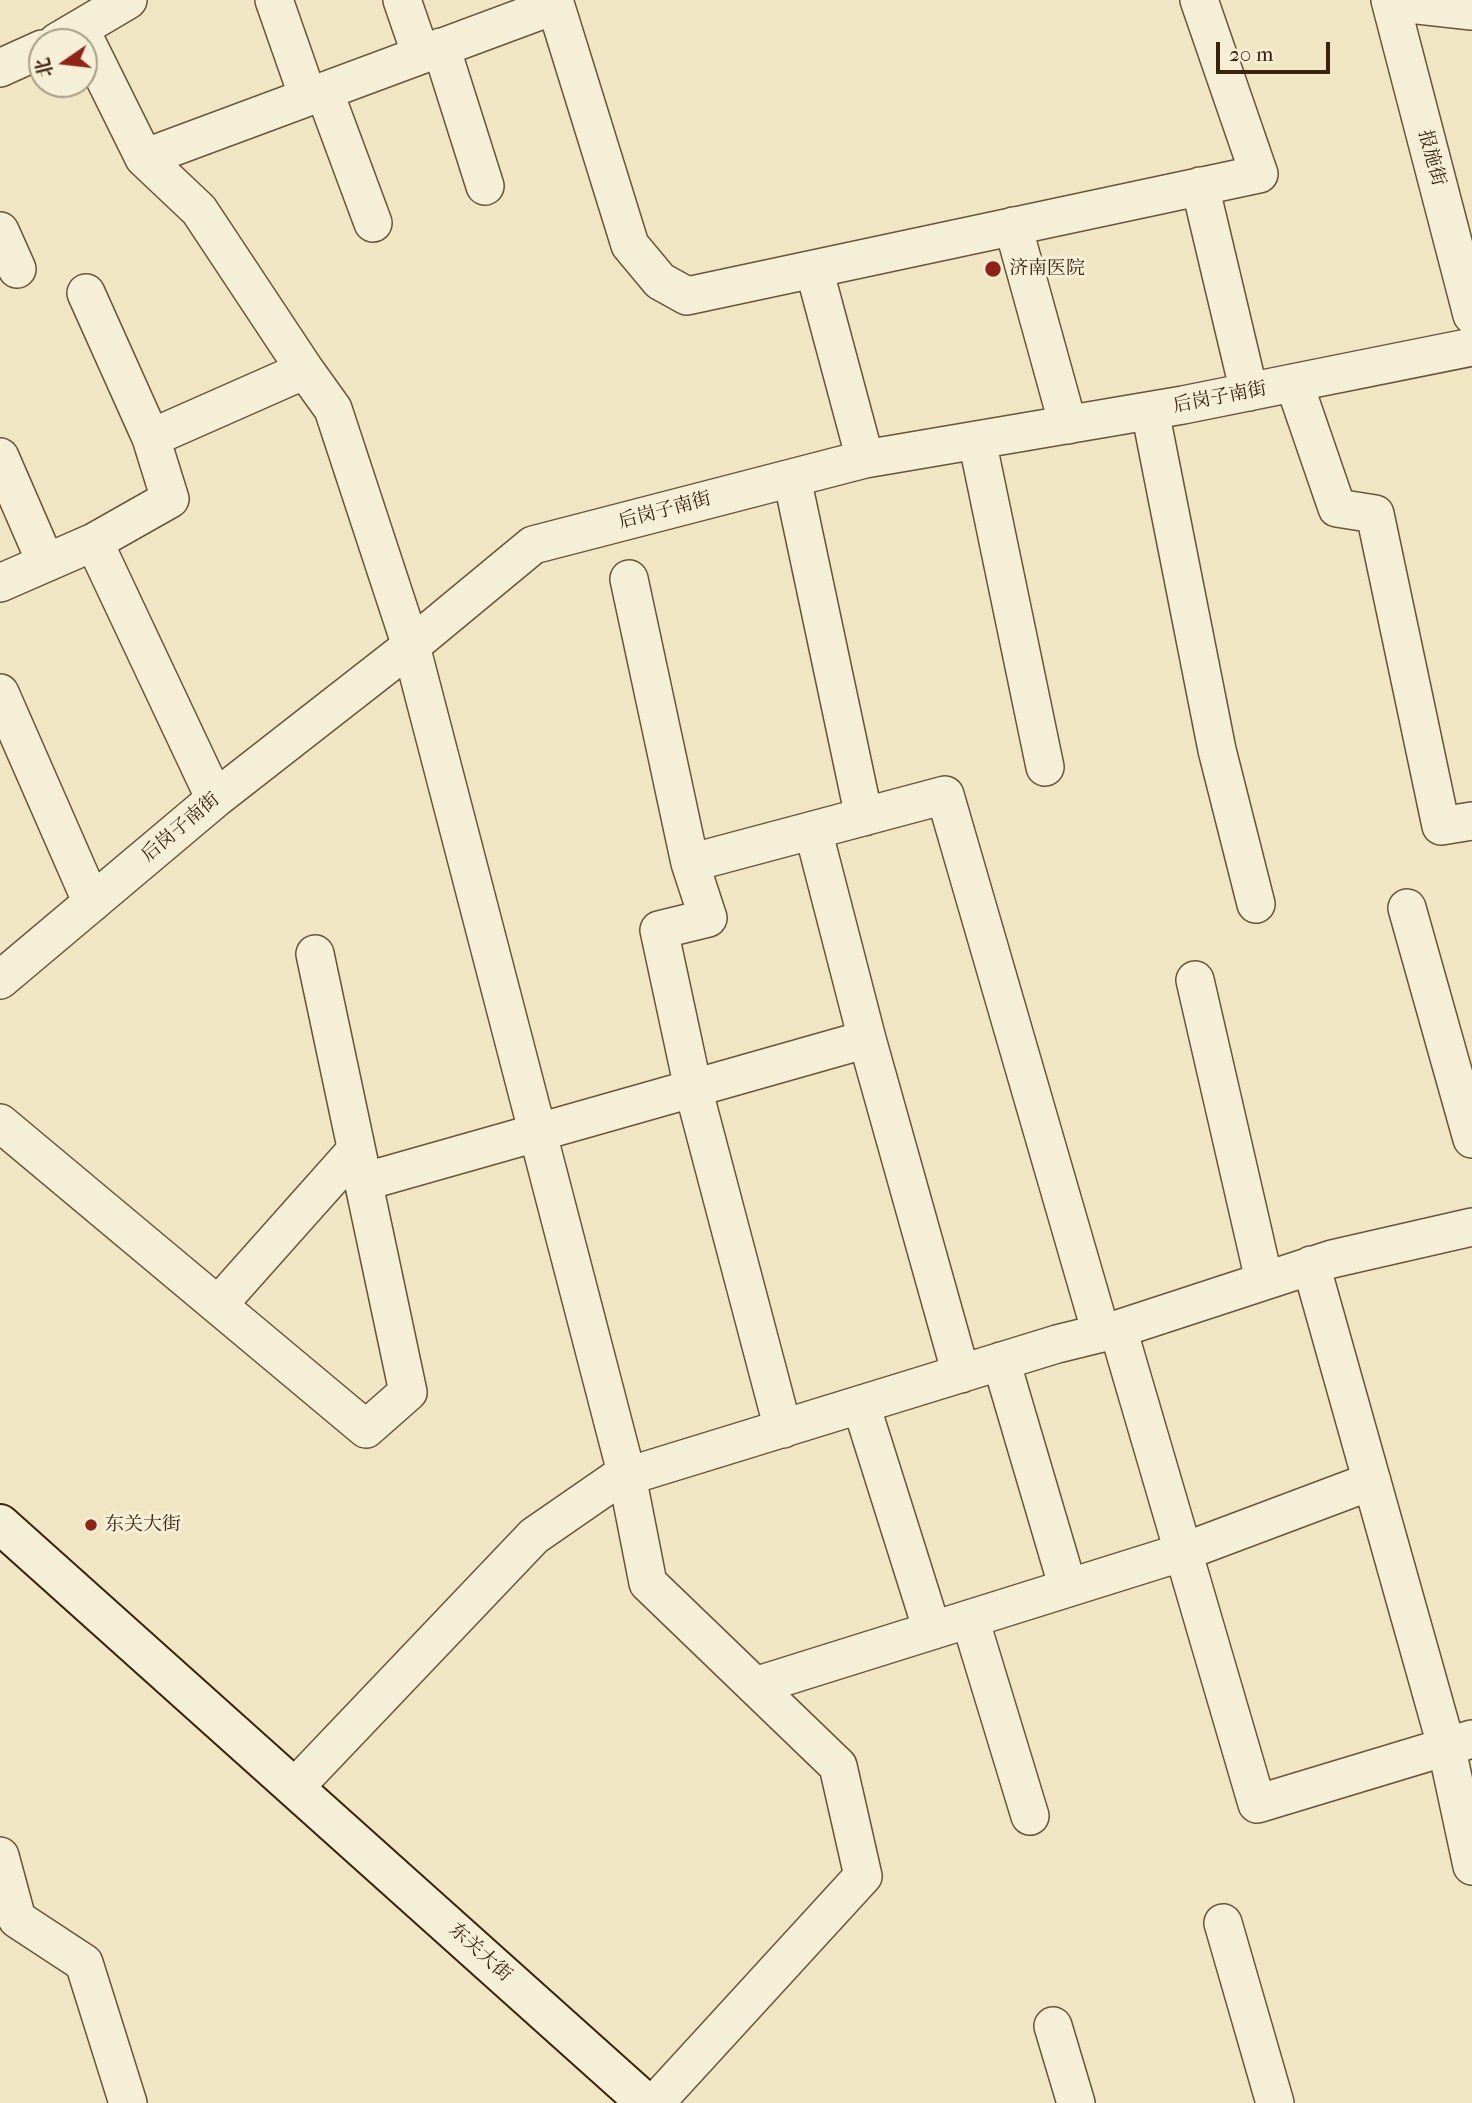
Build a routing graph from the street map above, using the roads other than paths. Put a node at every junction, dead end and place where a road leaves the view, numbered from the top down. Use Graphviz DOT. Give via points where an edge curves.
graph roads {
  1 [pos="128,0"];
  2 [pos="274,0"];
  3 [pos="402,0"];
  4 [pos="551,0"];
  5 [pos="1199,0"];
  6 [pos="1391,1"];
  7 [pos="1472,11"];
  8 [pos="81,28"];
  9 [pos="431,51"];
  10 [pos="28,55"];
  11 [pos="0,68"];
  12 [pos="98,84"];
  13 [pos="316,94"];
  14 [pos="144,158"];
  15 [pos="485,186"];
  16 [pos="1199,186"];
  17 [pos="373,223"];
  18 [pos="1013,226"];
  19 [pos="0,231"];
  20 [pos="17,269"];
  21 [pos="814,269"];
  22 [pos="86,293"];
  23 [pos="1472,315"];
  24 [pos="1472,347"];
  25 [pos="304,370"];
  26 [pos="1294,383"];
  27 [pos="1250,392"];
  28 [pos="1150,411"];
  29 [pos="1068,425"];
  30 [pos="151,438"];
  31 [pos="977,440"];
  32 [pos="0,457"];
  33 [pos="865,459"];
  34 [pos="792,478"];
  35 [pos="94,542"];
  36 [pos="46,563"];
  37 [pos="629,579"];
  38 [pos="0,583"];
  39 [pos="411,646"];
  40 [pos="2,704"];
  41 [pos="1045,767"];
  42 [pos="215,799"];
  43 [pos="864,817"];
  44 [pos="1472,821"];
  45 [pos="813,830"];
  46 [pos="690,863"];
  47 [pos="92,903"];
  48 [pos="1255,904"];
  49 [pos="1408,908"];
  50 [pos="315,954"];
  51 [pos="0,980"];
  52 [pos="1195,980"];
  53 [pos="867,1039"];
  54 [pos="693,1088"];
  55 [pos="0,1123"];
  56 [pos="1472,1139"];
  57 [pos="360,1166"];
  58 [pos="1472,1227"];
  59 [pos="1311,1265"];
  60 [pos="1264,1280"];
  61 [pos="218,1305"];
  62 [pos="1109,1331"];
  63 [pos="1001,1361"];
  64 [pos="961,1374"];
  65 [pos="861,1405"];
  66 [pos="783,1429"];
  67 [pos="627,1476"];
  68 [pos="1372,1480"];
  69 [pos="0,1524"];
  70 [pos="1183,1552"];
  71 [pos="1068,1588"];
  72 [pos="970,1619"];
  73 [pos="932,1630"];
  74 [pos="755,1686"];
  75 [pos="1459,1742"];
  76 [pos="295,1787"];
  77 [pos="1030,1815"];
  78 [pos="0,1856"];
  79 [pos="1472,1866"];
  80 [pos="1223,1923"];
  81 [pos="1053,2026"];
  82 [pos="128,2103"];
  83 [pos="646,2103"];
  84 [pos="655,2103"];
  85 [pos="1076,2103"];
  86 [pos="1275,2103"];
  1 -- 8 [label="street"];
  2 -- 13 [label="street"];
  3 -- 9 [label="street"];
  4 -- 9 [label="street" via="545,9"];
  4 -- 21 [label="street" via="630,244 660,281 687,296"];
  5 -- 16 [label="street" via="1258,174"];
  6 -- 7 [label="street"];
  6 -- 23 [label="street, 报施街"];
  9 -- 13 [label="street"];
  9 -- 15 [label="street"];
  10 -- 11 [label="street"];
  12 -- 14 [label="street"];
  13 -- 14 [label="street"];
  13 -- 17 [label="street"];
  14 -- 25 [label="street" via="199,211"];
  16 -- 18 [label="street"];
  16 -- 27 [label="street"];
  18 -- 21 [label="street"];
  18 -- 29 [label="street"];
  19 -- 20 [label="street"];
  21 -- 33 [label="street"];
  22 -- 30 [label="street"];
  24 -- 26 [label="street, 后岗子南街"];
  25 -- 30 [label="street"];
  25 -- 39 [label="street" via="332,409"];
  26 -- 27 [label="street, 后岗子南街"];
  26 -- 44 [label="street" via="1337,508 1375,514 1441,826"];
  27 -- 28 [label="street, 后岗子南街"];
  28 -- 29 [label="street, 后岗子南街"];
  28 -- 48 [label="street" via="1217,750"];
  29 -- 31 [label="street, 后岗子南街"];
  30 -- 35 [label="street" via="170,499"];
  31 -- 33 [label="street, 后岗子南街"];
  31 -- 41 [label="street"];
  32 -- 36 [label="street"];
  33 -- 34 [label="street, 后岗子南街"];
  34 -- 39 [label="street, 后岗子南街" via="533,545"];
  34 -- 43 [label="street"];
  35 -- 36 [label="street"];
  35 -- 42 [label="street"];
  36 -- 38 [label="street"];
  37 -- 46 [label="street"];
  39 -- 42 [label="street, 后岗子南街"];
  39 -- 67 [label="street"];
  40 -- 47 [label="street"];
  42 -- 47 [label="street, 后岗子南街"];
  43 -- 45 [label="street"];
  43 -- 62 [label="street" via="945,795"];
  45 -- 46 [label="street"];
  45 -- 53 [label="street"];
  46 -- 54 [label="street" via="708,918 659,930"];
  47 -- 51 [label="street, 后岗子南街"];
  49 -- 56 [label="street"];
  50 -- 57 [label="street"];
  52 -- 60 [label="street"];
  53 -- 54 [label="street"];
  53 -- 64 [label="street"];
  54 -- 57 [label="street"];
  54 -- 66 [label="street"];
  55 -- 61 [label="street"];
  57 -- 61 [label="street"];
  57 -- 61 [label="street" via="408,1392 366,1429"];
  58 -- 59 [label="street"];
  59 -- 60 [label="street"];
  59 -- 68 [label="street"];
  60 -- 62 [label="street"];
  62 -- 63 [label="street"];
  62 -- 70 [label="street"];
  63 -- 64 [label="street"];
  63 -- 71 [label="street"];
  64 -- 65 [label="street"];
  65 -- 66 [label="street"];
  65 -- 73 [label="street"];
  66 -- 67 [label="street"];
  67 -- 74 [label="street" via="648,1583"];
  67 -- 76 [label="street" via="614,1480 534,1536"];
  68 -- 70 [label="street"];
  68 -- 75 [label="street"];
  69 -- 76 [label="main road, 东关大街"];
  70 -- 71 [label="street"];
  70 -- 75 [label="street" via="1257,1804"];
  71 -- 72 [label="street"];
  72 -- 73 [label="street"];
  72 -- 77 [label="street"];
  73 -- 74 [label="street"];
  74 -- 84 [label="street" via="838,1766 863,1875"];
  75 -- 79 [label="street"];
  76 -- 83 [label="main road, 东关大街"];
  78 -- 82 [label="street" via="17,1919 84,1963"];
  80 -- 86 [label="street"];
  81 -- 85 [label="street"];
}
